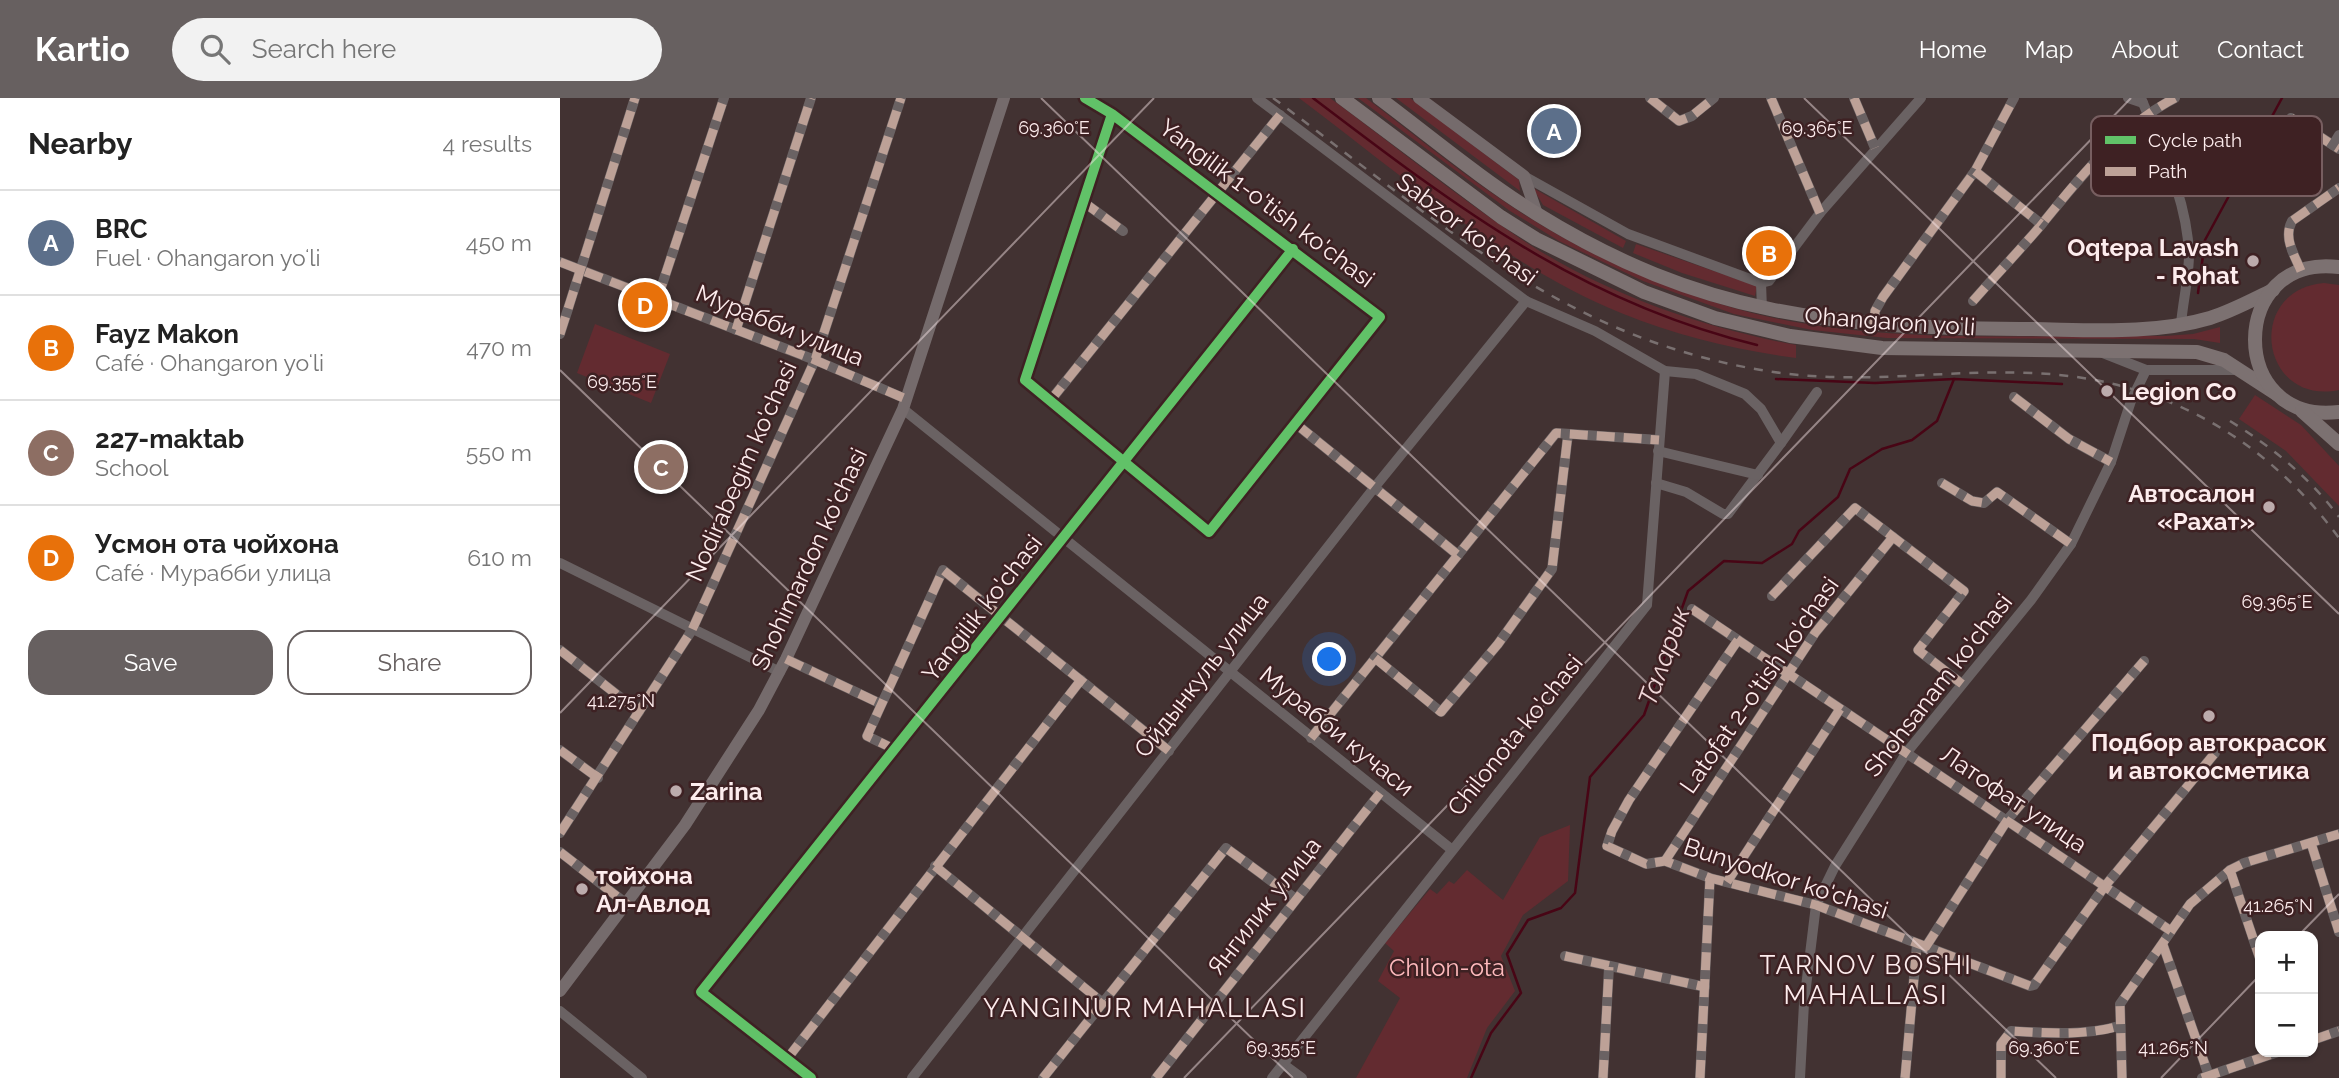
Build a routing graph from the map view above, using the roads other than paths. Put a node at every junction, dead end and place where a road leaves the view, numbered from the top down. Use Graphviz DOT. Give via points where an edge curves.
graph roads {
  1 [pos="635,98"];
  2 [pos="724,98"];
  3 [pos="811,98"];
  4 [pos="901,98"];
  5 [pos="1004,98"];
  6 [pos="1086,98"];
  7 [pos="1257,98"];
  8 [pos="1342,98"];
  9 [pos="1379,98"];
  10 [pos="1419,98"];
  11 [pos="1650,98"];
  12 [pos="1714,98"];
  13 [pos="1771,98"];
  14 [pos="1854,98"];
  15 [pos="1921,98"];
  16 [pos="2014,98"];
  17 [pos="2127,98"];
  18 [pos="2175,98"];
  19 [pos="2144,105"];
  20 [pos="1112,114"];
  21 [pos="1280,115"];
  22 [pos="1875,148"];
  23 [pos="2091,164"];
  24 [pos="1975,171"];
  25 [pos="1524,176"];
  26 [pos="2339,188"];
  27 [pos="1218,193"];
  28 [pos="2177,196"];
  29 [pos="1082,201"];
  30 [pos="1820,213"];
  31 [pos="1537,214"];
  32 [pos="2041,224"];
  33 [pos="1123,231"];
  34 [pos="1293,249"];
  35 [pos="560,262"];
  36 [pos="2339,267"];
  37 [pos="580,268"];
  38 [pos="2301,271"];
  39 [pos="1761,284"];
  40 [pos="2273,290"];
  41 [pos="657,300"];
  42 [pos="1973,300"];
  43 [pos="1526,301"];
  44 [pos="1762,309"];
  45 [pos="2180,324"];
  46 [pos="1874,326"];
  47 [pos="736,330"];
  48 [pos="560,334"];
  49 [pos="2096,351"];
  50 [pos="815,360"];
  51 [pos="1665,370"];
  52 [pos="2146,370"];
  53 [pos="2239,370"];
  54 [pos="1817,392"];
  55 [pos="2278,395"];
  56 [pos="2014,397"];
  57 [pos="1051,401"];
  58 [pos="904,404"];
  59 [pos="2298,408"];
  60 [pos="2339,412"];
  61 [pos="1296,424"];
  62 [pos="1568,434"];
  63 [pos="1659,440"];
  64 [pos="1781,443"];
  65 [pos="2339,444"];
  66 [pos="1658,452"];
  67 [pos="1125,462"];
  68 [pos="2111,462"];
  69 [pos="1758,475"];
  70 [pos="1656,483"];
  71 [pos="1942,483"];
  72 [pos="1374,488"];
  73 [pos="1893,537"];
  74 [pos="1064,538"];
  75 [pos="2071,544"];
  76 [pos="1458,555"];
  77 [pos="560,563"];
  78 [pos="1772,596"];
  79 [pos="1692,609"];
  80 [pos="1001,617"];
  81 [pos="692,629"];
  82 [pos="1738,640"];
  83 [pos="560,650"];
  84 [pos="1375,658"];
  85 [pos="786,659"];
  86 [pos="2144,661"];
  87 [pos="780,672"];
  88 [pos="1231,672"];
  89 [pos="1788,673"];
  90 [pos="1081,680"];
  91 [pos="1962,684"];
  92 [pos="879,703"];
  93 [pos="1840,709"];
  94 [pos="639,712"];
  95 [pos="1311,738"];
  96 [pos="560,750"];
  97 [pos="896,750"];
  98 [pos="1169,751"];
  99 [pos="1907,751"];
  100 [pos="2215,753"];
  101 [pos="598,778"];
  102 [pos="1380,793"];
  103 [pos="2008,819"];
  104 [pos="560,833"];
  105 [pos="2336,837"];
  106 [pos="2311,843"];
  107 [pos="1451,849"];
  108 [pos="560,852"];
  109 [pos="1665,861"];
  110 [pos="935,866"];
  111 [pos="2230,870"];
  112 [pos="1710,877"];
  113 [pos="1727,881"];
  114 [pos="2105,886"];
  115 [pos="1296,899"];
  116 [pos="628,905"];
  117 [pos="1816,905"];
  118 [pos="2171,931"];
  119 [pos="2339,932"];
  120 [pos="1021,938"];
  121 [pos="2255,944"];
  122 [pos="2163,945"];
  123 [pos="1921,946"];
  124 [pos="1565,956"];
  125 [pos="1609,967"];
  126 [pos="1705,987"];
  127 [pos="560,990"];
  128 [pos="1103,1003"];
  129 [pos="560,1011"];
  130 [pos="2119,1026"];
  131 [pos="2339,1031"];
  132 [pos="2318,1038"];
  133 [pos="2263,1057"];
  134 [pos="786,1059"];
  135 [pos="1283,1064"];
  136 [pos="2205,1077"];
  137 [pos="642,1078"];
  138 [pos="811,1078"];
  139 [pos="912,1078"];
  140 [pos="1043,1078"];
  141 [pos="1156,1078"];
  142 [pos="1272,1078"];
  143 [pos="1302,1078"];
  144 [pos="1603,1078"];
  145 [pos="1700,1078"];
  146 [pos="1800,1078"];
  147 [pos="1905,1078"];
  148 [pos="2001,1078"];
  149 [pos="2122,1078"];
  1 -- 37 [label="street"];
  2 -- 41 [label="street"];
  3 -- 47 [label="street"];
  4 -- 50 [label="street, Nodirabegim ko'chasi"];
  5 -- 58 [label="main road, Shohimardon ko'chasi"];
  6 -- 20 [label="street, Yangilik 1-o'tish ko'chasi"];
  7 -- 21 [label="street, Sabzor ko'chasi"];
  8 -- 49 [label="highway, Ohangaron yoʻli" via="1524,232 1595,270 1689,310 1790,336 1872,347"];
  9 -- 31 [label="highway, Ohangaron yoʻli"];
  10 -- 25 [label="main road"];
  11 -- 12 [label="street" via="1679,121"];
  13 -- 30 [label="street"];
  14 -- 22 [label="street"];
  15 -- 22 [label="street"];
  16 -- 24 [label="street"];
  17 -- 19 [label="street"];
  18 -- 19 [label="street"];
  20 -- 27 [label="street, Yangilik 1-o'tish ko'chasi"];
  20 -- 29 [label="street"];
  21 -- 27 [label="street"];
  21 -- 43 [label="street, Sabzor ko'chasi"];
  22 -- 30 [label="street"];
  23 -- 32 [label="street"];
  24 -- 32 [label="street"];
  24 -- 46 [label="street" via="1883,297"];
  25 -- 31 [label="main road"];
  25 -- 39 [label="street" via="1628,234"];
  26 -- 38 [label="street" via="2288,228 2287,237"];
  27 -- 34 [label="street, Yangilik 1-o'tish ko'chasi"];
  27 -- 57 [label="street"];
  28 -- 45 [label="street" via="2189,266"];
  29 -- 33 [label="street"];
  29 -- 57 [label="street" via="1025,378"];
  30 -- 39 [label="street" via="1769,281"];
  31 -- 44 [label="highway, Ohangaron yoʻli" via="1658,276"];
  32 -- 42 [label="street"];
  34 -- 61 [label="street, Yangilik 1-o'tish ko'chasi" via="1380,317"];
  34 -- 67 [label="street, Yangilik ko'chasi"];
  35 -- 37 [label="street, Мурабби улица"];
  36 -- 38 [label="highway"];
  37 -- 41 [label="street, Мурабби улица"];
  37 -- 48 [label="street"];
  38 -- 40 [label="highway, Ohangaron yoʻli"];
  39 -- 44 [label="street"];
  40 -- 45 [label="highway, Ohangaron yoʻli" via="2226,312"];
  40 -- 55 [label="highway" via="2257,317 2254,349 2264,379"];
  41 -- 47 [label="street, Мурабби улица"];
  43 -- 51 [label="street, Sabzor ko'chasi" via="1595,331"];
  43 -- 72 [label="street, Ойдынкуль улица"];
  44 -- 46 [label="highway, Ohangaron yoʻli"];
  45 -- 46 [label="highway, Ohangaron yoʻli" via="2123,330"];
  47 -- 50 [label="street, Мурабби улица"];
  49 -- 52 [label="street"];
  49 -- 53 [label="highway, Ohangaron yoʻli" via="2197,352"];
  50 -- 58 [label="street, Мурабби улица"];
  50 -- 81 [label="street, Nodirabegim ko'chasi"];
  51 -- 63 [label="street, Chilonota ko'chasi"];
  51 -- 64 [label="street" via="1696,374 1745,394 1761,409"];
  52 -- 53 [label="street"];
  52 -- 68 [label="street, Shohsanam ko'chasi"];
  53 -- 55 [label="highway, Ohangaron yoʻli"];
  54 -- 64 [label="street"];
  55 -- 59 [label="highway, Ohangaron yoʻli"];
  56 -- 68 [label="street" via="2069,439"];
  57 -- 67 [label="street"];
  58 -- 74 [label="street, Мурабби кучаси"];
  58 -- 85 [label="main road, Shohimardon ko'chasi"];
  59 -- 60 [label="highway"];
  59 -- 65 [label="highway, Ohangaron yoʻli"];
  61 -- 67 [label="street, Yangilik 1-o'tish ko'chasi" via="1209,532"];
  61 -- 72 [label="street"];
  62 -- 63 [label="street"];
  62 -- 76 [label="street" via="1553,436"];
  62 -- 84 [label="street" via="1552,569 1441,712"];
  63 -- 66 [label="street, Chilonota ko'chasi"];
  64 -- 69 [label="street"];
  66 -- 69 [label="street"];
  66 -- 70 [label="street, Chilonota ko'chasi"];
  67 -- 74 [label="street, Yangilik ko'chasi"];
  68 -- 75 [label="street, Shohsanam ko'chasi"];
  69 -- 70 [label="street" via="1728,514 1686,492"];
  70 -- 107 [label="street, Chilonota ko'chasi" via="1647,605"];
  71 -- 75 [label="street" via="1984,503 1997,492"];
  72 -- 76 [label="street"];
  72 -- 88 [label="street, Ойдынкуль улица"];
  73 -- 78 [label="street" via="1853,508"];
  73 -- 89 [label="street, Latofat 2-o'tish ko'chasi"];
  73 -- 91 [label="street" via="1964,591 1918,650"];
  74 -- 80 [label="street, Yangilik ko'chasi"];
  74 -- 88 [label="street, Мурабби кучаси"];
  75 -- 91 [label="street, Shohsanam ko'chasi"];
  76 -- 84 [label="street"];
  77 -- 81 [label="street"];
  79 -- 82 [label="street, Латофат улица"];
  80 -- 90 [label="street"];
  80 -- 92 [label="street" via="941,571"];
  80 -- 97 [label="street, Yangilik ko'chasi"];
  81 -- 87 [label="street"];
  81 -- 94 [label="street, Nodirabegim ko'chasi"];
  82 -- 89 [label="street, Латофат улица"];
  82 -- 109 [label="street, Bunyodkor ko'chasi" via="1629,800 1607,846 1646,864"];
  83 -- 94 [label="street"];
  84 -- 95 [label="street"];
  85 -- 87 [label="main road, Shohimardon ko'chasi"];
  85 -- 92 [label="street"];
  86 -- 103 [label="street"];
  87 -- 116 [label="main road, Shohimardon ko'chasi" via="711,788"];
  88 -- 95 [label="street, Мурабби кучаси"];
  88 -- 98 [label="street, Ойдынкуль улица"];
  89 -- 93 [label="street, Латофат улица"];
  89 -- 109 [label="street, Latofat 2-o'tish ko'chasi"];
  90 -- 98 [label="street"];
  90 -- 110 [label="street"];
  91 -- 99 [label="street, Shohsanam ko'chasi"];
  92 -- 97 [label="street" via="867,736"];
  93 -- 99 [label="street, Латофат улица"];
  93 -- 113 [label="street"];
  94 -- 101 [label="street, Nodirabegim ko'chasi"];
  95 -- 102 [label="street, Мурабби кучаси"];
  96 -- 101 [label="street"];
  97 -- 134 [label="street, Yangilik ko'chasi" via="701,992"];
  98 -- 120 [label="street, Ойдынкуль улица"];
  99 -- 103 [label="street, Латофат улица"];
  99 -- 117 [label="street, Shohsanam ko'chasi"];
  100 -- 114 [label="street"];
  101 -- 104 [label="street, Nodirabegim ko'chasi"];
  102 -- 107 [label="street, Мурабби кучаси"];
  102 -- 115 [label="street, Янгилик улица"];
  103 -- 114 [label="street, Латофат улица"];
  103 -- 123 [label="street"];
  105 -- 106 [label="street"];
  106 -- 111 [label="street" via="2257,857"];
  106 -- 119 [label="street"];
  107 -- 135 [label="street, Chilonota ko'chasi"];
  108 -- 116 [label="street"];
  109 -- 112 [label="street, Bunyodkor ko'chasi"];
  110 -- 120 [label="street"];
  110 -- 134 [label="street"];
  111 -- 118 [label="street" via="2193,901"];
  111 -- 121 [label="street"];
  112 -- 113 [label="street, Bunyodkor ko'chasi"];
  112 -- 126 [label="street"];
  113 -- 117 [label="street, Bunyodkor ko'chasi"];
  114 -- 118 [label="street, Латофат улица"];
  114 -- 123 [label="street, Bunyodkor ko'chasi" via="2032,986"];
  115 -- 128 [label="street" via="1226,848"];
  115 -- 141 [label="street, Янгилик улица"];
  116 -- 127 [label="main road, Shohimardon ko'chasi"];
  117 -- 123 [label="street, Bunyodkor ko'chasi"];
  117 -- 146 [label="street, Shohsanam ko'chasi"];
  118 -- 122 [label="street"];
  120 -- 128 [label="street"];
  120 -- 139 [label="street, Ойдынкуль улица"];
  122 -- 130 [label="street" via="2120,1003"];
  122 -- 136 [label="street"];
  123 -- 147 [label="street"];
  124 -- 125 [label="street"];
  125 -- 126 [label="street"];
  125 -- 144 [label="street"];
  126 -- 145 [label="street"];
  128 -- 140 [label="street"];
  129 -- 137 [label="street"];
  130 -- 148 [label="street" via="2067,1034 2011,1031 2001,1044"];
  130 -- 149 [label="street"];
  131 -- 132 [label="street"];
  133 -- 136 [label="street"];
  134 -- 138 [label="street"];
  135 -- 142 [label="street, Chilonota ko'chasi"];
  135 -- 143 [label="street"];
}
